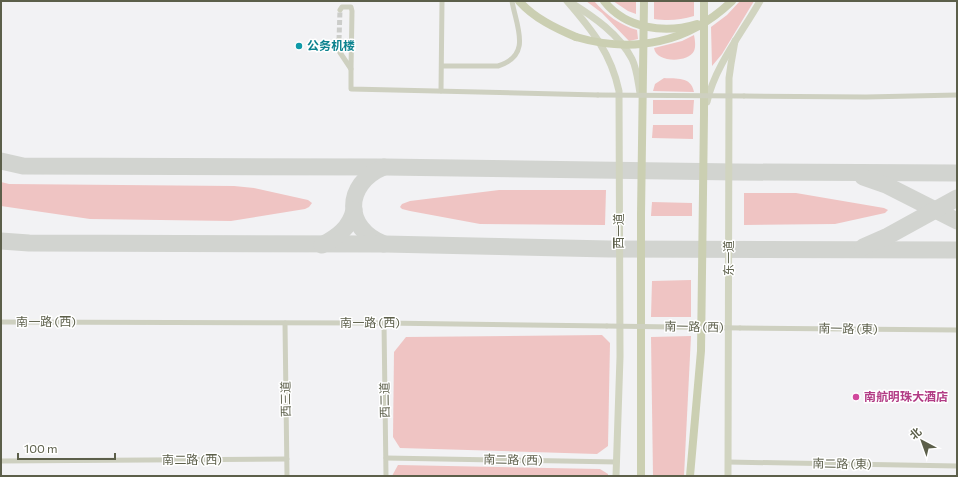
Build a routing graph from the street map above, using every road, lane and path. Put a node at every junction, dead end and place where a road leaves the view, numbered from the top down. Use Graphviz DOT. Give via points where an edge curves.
graph roads {
  1 [pos="442,1"];
  2 [pos="512,1"];
  3 [pos="519,1"];
  4 [pos="568,1"];
  5 [pos="604,1"];
  6 [pos="644,1"];
  7 [pos="704,1"];
  8 [pos="732,1"];
  9 [pos="760,1"];
  10 [pos="340,10"];
  11 [pos="709,20"];
  12 [pos="339,40"];
  13 [pos="735,40"];
  14 [pos="442,66"];
  15 [pos="351,69"];
  16 [pos="441,91"];
  17 [pos="957,95"];
  18 [pos="643,104"];
  19 [pos="704,114"];
  20 [pos="1,322"];
  21 [pos="285,323"];
  22 [pos="384,323"];
  23 [pos="740,328"];
  24 [pos="957,330"];
  25 [pos="386,458"];
  26 [pos="287,459"];
  27 [pos="1,461"];
  28 [pos="617,462"];
  29 [pos="728,462"];
  30 [pos="957,466"];
  31 [pos="287,476"];
  32 [pos="386,476"];
  33 [pos="616,476"];
  34 [pos="641,476"];
  35 [pos="690,476"];
  36 [pos="728,476"];
  1 -- 14 [label="street"];
  2 -- 14 [label="street" via="520,33 519,48 511,60 498,66"];
  3 -- 11 [label="main road, bridge" via="544,22 559,30 603,43 645,44 685,34"];
  4 -- 18 [label="street" via="597,19 617,39 632,60"];
  4 -- 28 [label="street, 西一道" via="600,42 615,74 619,91 620,357"];
  5 -- 11 [label="main road, bridge" via="620,16 647,28 670,29"];
  6 -- 18 [label="main road"];
  7 -- 19 [label="main road"];
  8 -- 11 [label="main road, bridge"];
  9 -- 13 [label="street"];
  10 -- 15 [label="street" via="349,6 352,11"];
  12 -- 15 [label="street" via="339,51"];
  13 -- 19 [label="street" via="712,85"];
  13 -- 29 [label="street, 东一道" via="729,78"];
  14 -- 16 [label="street"];
  15 -- 16 [label="street" via="351,89"];
  16 -- 17 [label="street, bridge" via="598,95"];
  18 -- 34 [label="main road"];
  19 -- 35 [label="main road" via="701,351"];
  20 -- 21 [label="street, 南一路 (西)"];
  21 -- 22 [label="street, 南一路 (西)"];
  21 -- 26 [label="street, 西三道"];
  22 -- 23 [label="street, 南一路 (西), bridge"];
  22 -- 25 [label="street, 西二道"];
  23 -- 24 [label="street, 南一路 (東)"];
  25 -- 28 [label="street, 南二路 (西)"];
  25 -- 32 [label="street, 西二道"];
  26 -- 27 [label="street, 南二路 (西)"];
  26 -- 31 [label="street, 西三道"];
  28 -- 33 [label="street, 西一道"];
  29 -- 30 [label="street, 南二路 (東)"];
  29 -- 36 [label="street, 东一道"];
}
